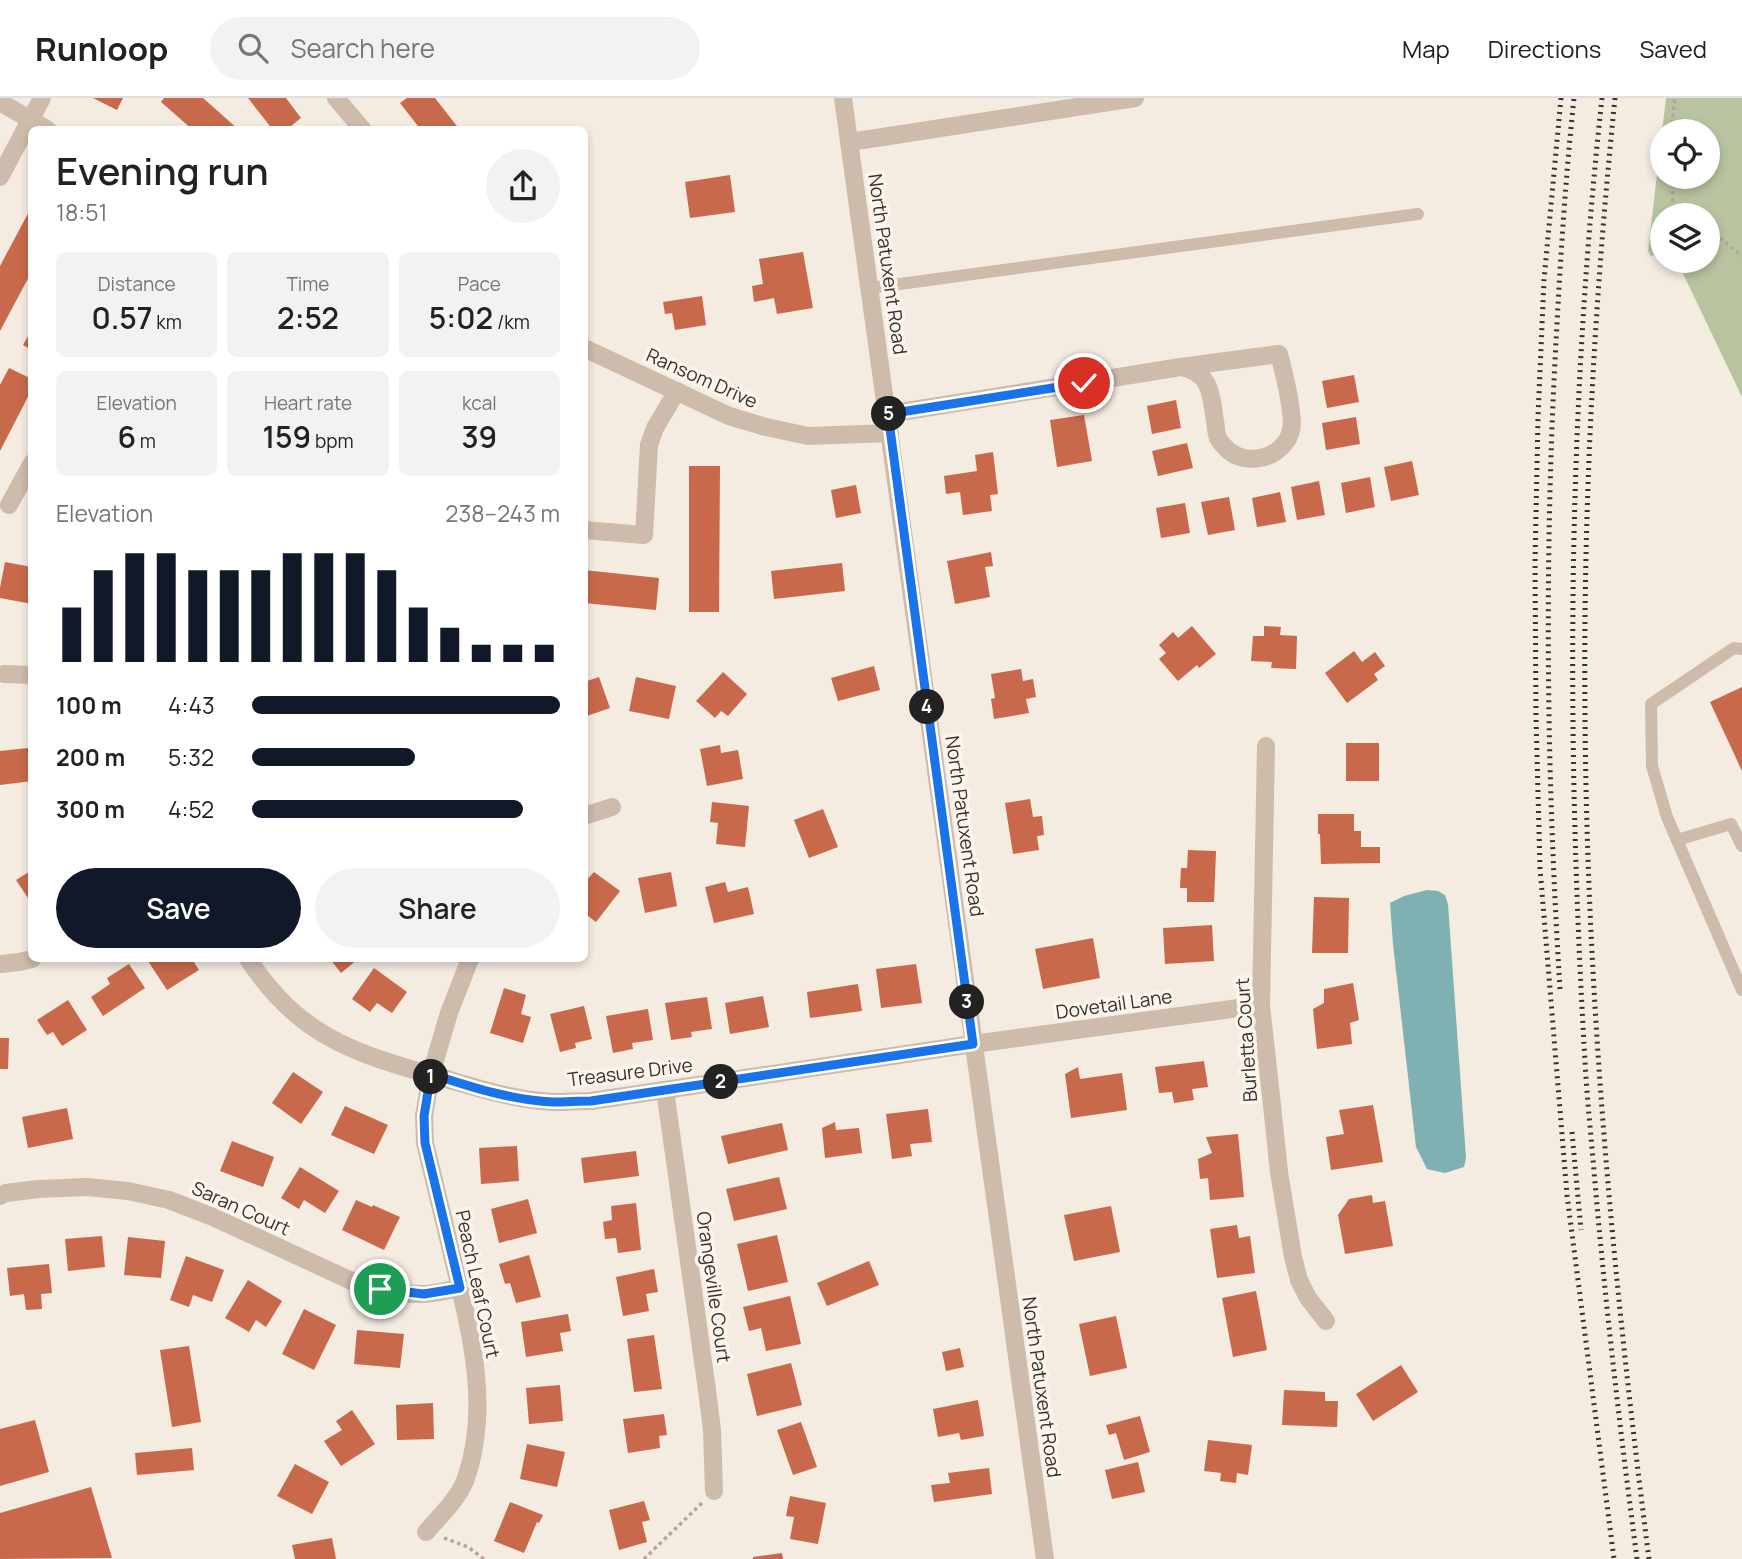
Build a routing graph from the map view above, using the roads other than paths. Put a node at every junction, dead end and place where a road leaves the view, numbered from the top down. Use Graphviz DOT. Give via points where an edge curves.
graph roads {
  1 [pos="42,98"];
  2 [pos="336,98"];
  3 [pos="843,98"];
  4 [pos="1135,98"];
  5 [pos="0,102"];
  6 [pos="31,118"];
  7 [pos="42,126"];
  8 [pos="360,126"];
  9 [pos="850,142"];
  10 [pos="0,177"];
  11 [pos="1418,214"];
  12 [pos="870,288"];
  13 [pos="588,350"];
  14 [pos="1181,368"];
  15 [pos="677,391"];
  16 [pos="888,414"];
  17 [pos="890,433"];
  18 [pos="28,470"];
  19 [pos="9,505"];
  20 [pos="588,530"];
  21 [pos="1742,649"];
  22 [pos="4,674"];
  23 [pos="28,675"];
  24 [pos="1266,746"];
  25 [pos="612,807"];
  26 [pos="588,815"];
  27 [pos="1677,840"];
  28 [pos="1742,846"];
  29 [pos="28,960"];
  30 [pos="250,962"];
  31 [pos="469,962"];
  32 [pos="0,964"];
  33 [pos="1742,989"];
  34 [pos="1261,1005"];
  35 [pos="973,1044"];
  36 [pos="431,1074"];
  37 [pos="665,1090"];
  38 [pos="0,1196"];
  39 [pos="460,1288"];
  40 [pos="1326,1321"];
  41 [pos="714,1491"];
  42 [pos="426,1532"];
  43 [pos="1045,1559"];
  1 -- 6 [label="street"];
  2 -- 8 [label="street"];
  3 -- 9 [label="street, North Patuxent Road"];
  4 -- 9 [label="street"];
  5 -- 6 [label="street"];
  6 -- 7 [label="street"];
  6 -- 10 [label="street"];
  9 -- 12 [label="street, North Patuxent Road"];
  11 -- 12 [label="lane"];
  12 -- 16 [label="street, North Patuxent Road"];
  13 -- 15 [label="street, Ransom Drive"];
  14 -- 14 [label="street" via="1195,370 1204,380 1218,438 1229,452 1243,459 1262,458 1281,449 1289,438 1293,426 1279,354"];
  14 -- 16 [label="street"];
  15 -- 17 [label="street, Ransom Drive" via="766,428 808,436"];
  15 -- 20 [label="street" via="649,445 644,535"];
  16 -- 17 [label="street, North Patuxent Road"];
  17 -- 35 [label="street, North Patuxent Road"];
  18 -- 19 [label="street"];
  21 -- 27 [label="lane" via="1734,648 1651,704 1652,766"];
  22 -- 23 [label="street"];
  24 -- 34 [label="street, Burletta Court"];
  25 -- 26 [label="street"];
  27 -- 28 [label="lane" via="1731,824"];
  27 -- 33 [label="lane"];
  29 -- 32 [label="street"];
  30 -- 36 [label="street, Treasure Drive" via="289,1009 315,1029 388,1063"];
  31 -- 36 [label="street, Peach Leaf Court"];
  34 -- 35 [label="street, Dovetail Lane"];
  34 -- 40 [label="street, Burletta Court" via="1293,1257 1308,1298"];
  35 -- 37 [label="street, Treasure Drive"];
  35 -- 43 [label="street, North Patuxent Road"];
  36 -- 37 [label="street, Treasure Drive" via="502,1094 553,1102"];
  36 -- 39 [label="street, Peach Leaf Court" via="425,1143"];
  37 -- 41 [label="street, Orangeville Court" via="712,1430"];
  38 -- 39 [label="street, Saran Court" via="88,1187 128,1191 213,1217 356,1283 424,1294"];
  39 -- 42 [label="street, Peach Leaf Court" via="478,1388 476,1427 464,1482"];
}
